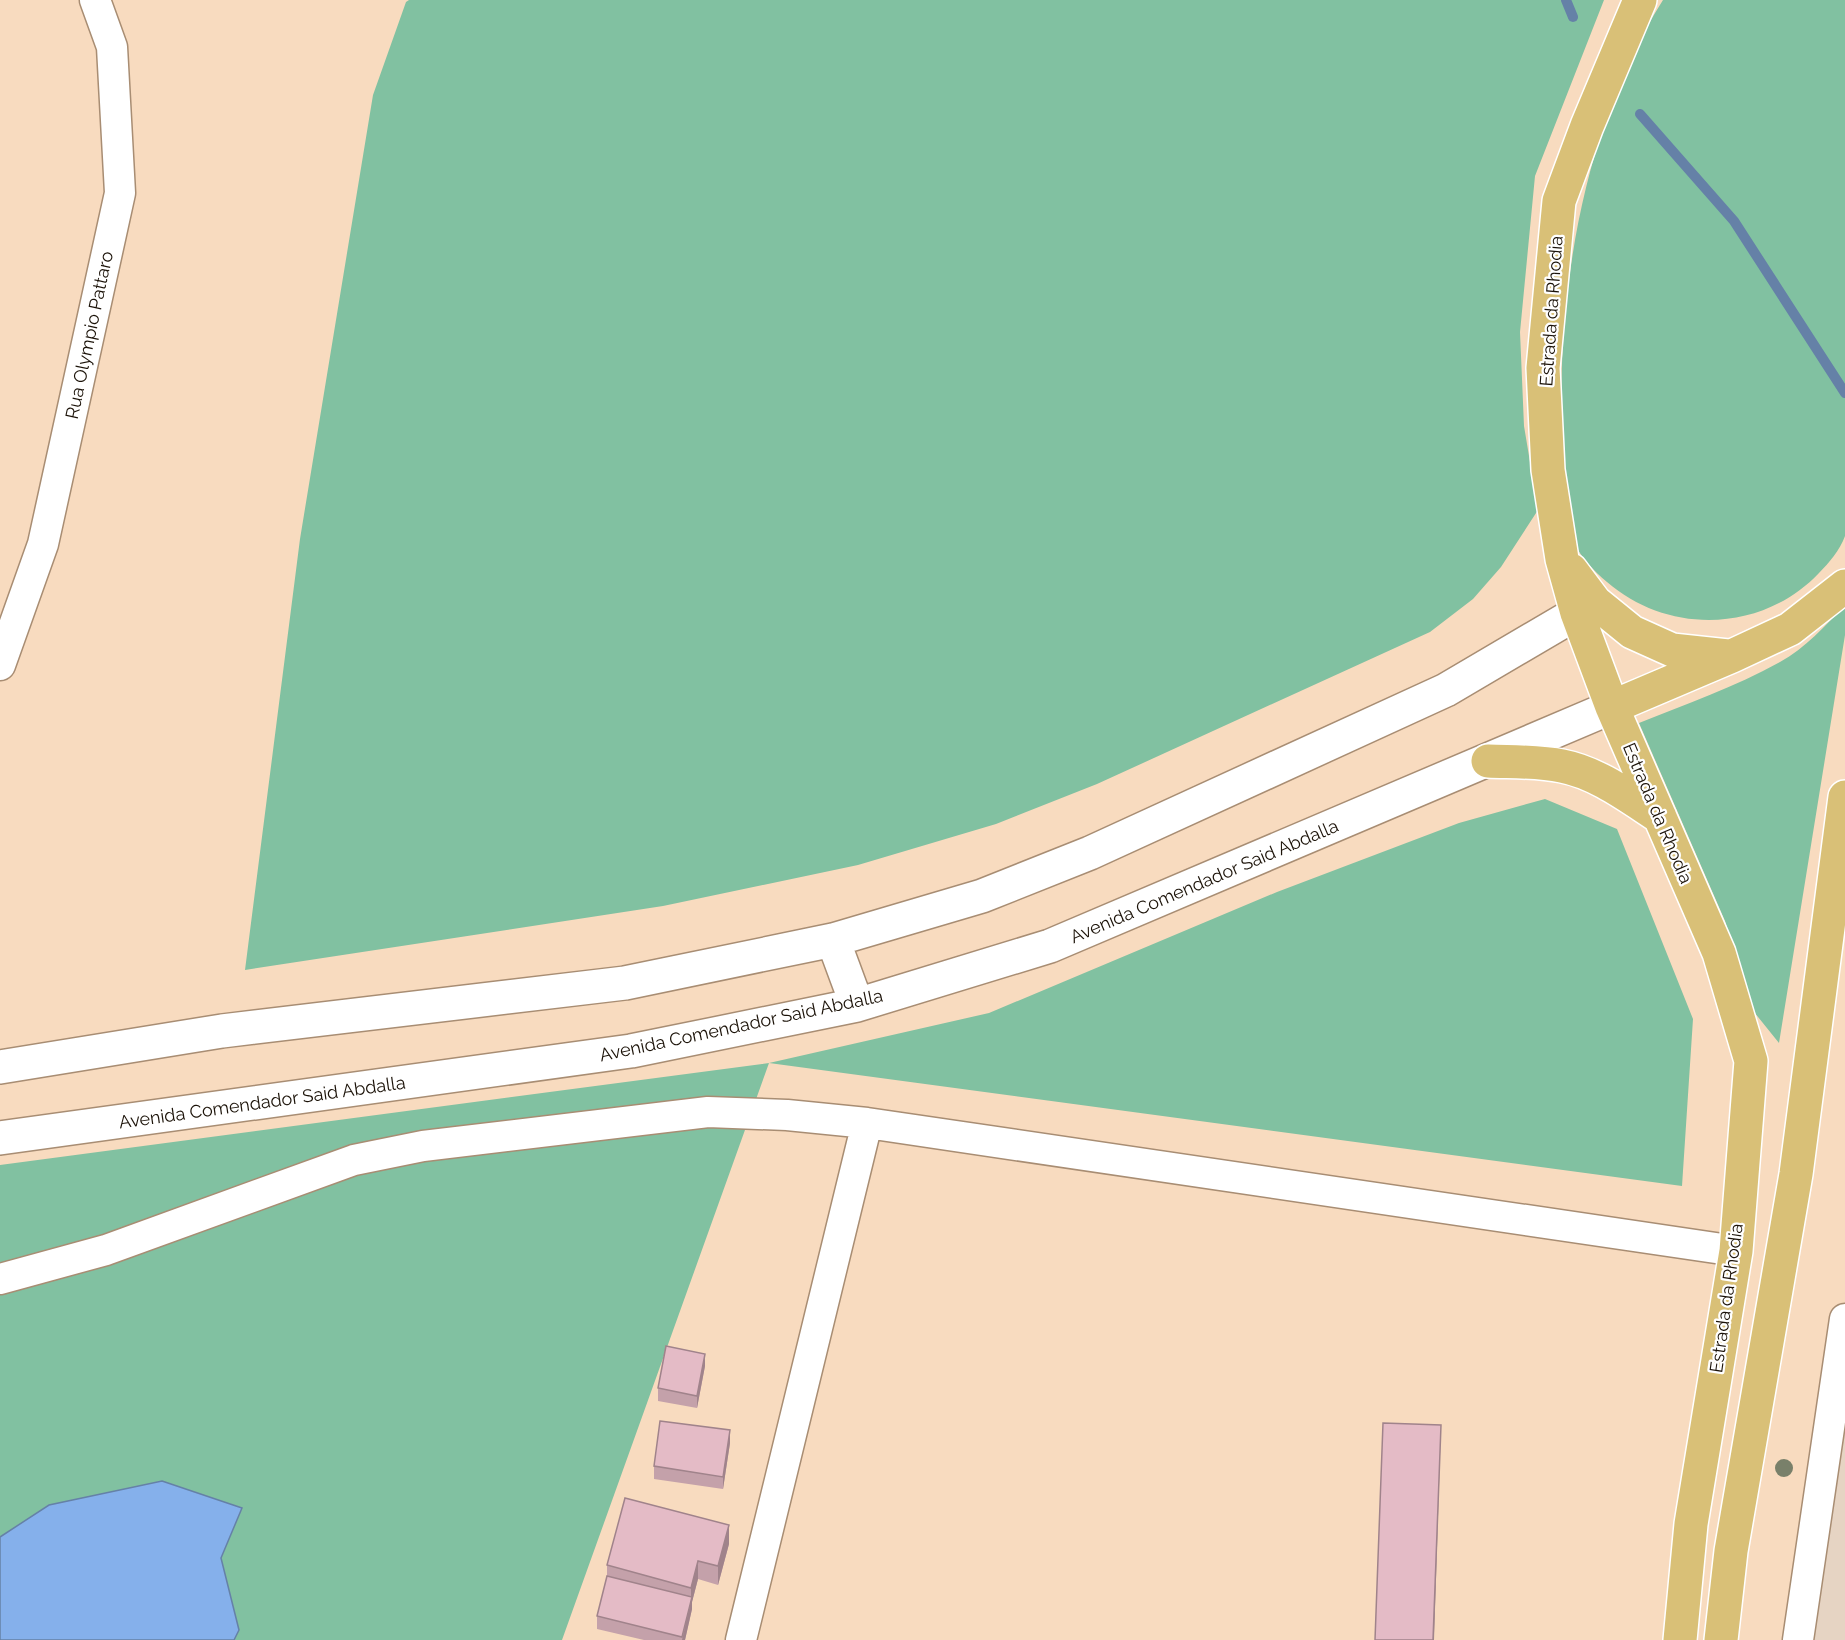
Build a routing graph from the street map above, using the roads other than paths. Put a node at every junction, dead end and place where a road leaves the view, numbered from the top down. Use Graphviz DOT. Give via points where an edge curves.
graph roads {
  1 [pos="95,0"];
  2 [pos="1640,0"];
  3 [pos="1562,559"];
  4 [pos="1845,586"];
  5 [pos="1577,613"];
  6 [pos="1732,656"];
  7 [pos="0,663"];
  8 [pos="1612,707"];
  9 [pos="1488,760"];
  10 [pos="1845,797"];
  11 [pos="1660,817"];
  12 [pos="833,940"];
  13 [pos="857,1005"];
  14 [pos="0,1067"];
  15 [pos="867,1124"];
  16 [pos="0,1138"];
  17 [pos="1736,1251"];
  18 [pos="0,1279"];
  19 [pos="1845,1319"];
  20 [pos="741,1640"];
  21 [pos="1680,1640"];
  22 [pos="1721,1640"];
  23 [pos="1798,1640"];
  1 -- 7 [label="street, Rua Olympio Pattaro" via="112,47 120,193 43,544"];
  2 -- 3 [label="main road, Estrada da Rhodia" via="1559,201 1543,368 1548,470"];
  3 -- 5 [label="main road, Estrada da Rhodia"];
  3 -- 6 [label="main road" via="1595,602 1632,632 1672,650"];
  4 -- 6 [label="main road" via="1790,629"];
  5 -- 8 [label="main road, Estrada da Rhodia"];
  5 -- 12 [label="street" via="1446,690 1090,853 982,896"];
  6 -- 8 [label="main road"];
  8 -- 9 [label="street, Avenida Comendador Said Abdalla"];
  8 -- 11 [label="main road, Estrada da Rhodia"];
  9 -- 11 [label="main road" via="1572,769 1611,785"];
  9 -- 13 [label="street, Avenida Comendador Said Abdalla" via="1050,946"];
  10 -- 22 [label="main road" via="1796,1174 1731,1551"];
  11 -- 17 [label="main road, Estrada da Rhodia" via="1719,953 1751,1061"];
  12 -- 13 [label="street"];
  12 -- 14 [label="street" via="625,983 222,1031"];
  13 -- 16 [label="street, Avenida Comendador Said Abdalla" via="631,1051"];
  15 -- 17 [label="street"];
  15 -- 18 [label="street" via="708,1112 423,1146 354,1160 106,1250"];
  15 -- 20 [label="street"];
  17 -- 21 [label="main road, Estrada da Rhodia" via="1691,1524"];
  19 -- 23 [label="street"];
}
